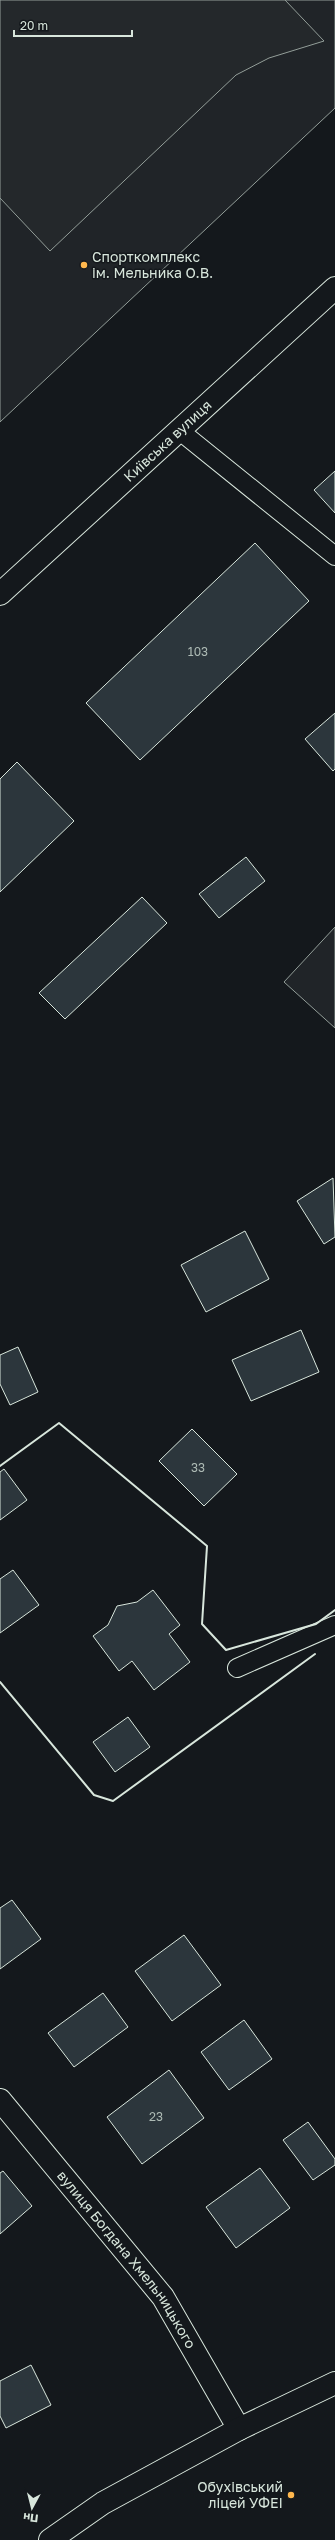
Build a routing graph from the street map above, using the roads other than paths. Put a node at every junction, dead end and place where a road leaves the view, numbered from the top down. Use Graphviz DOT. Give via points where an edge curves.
graph roads {
  1 [pos="335,288"];
  2 [pos="180,431"];
  3 [pos="335,556"];
  4 [pos="0,594"];
  5 [pos="335,1625"];
  6 [pos="237,1668"];
  7 [pos="0,2100"];
  8 [pos="335,2383"];
  9 [pos="239,2429"];
  10 [pos="50,2540"];
  1 -- 2 [label="street, Київська вулиця"];
  2 -- 3 [label="lane"];
  2 -- 4 [label="street, Київська вулиця"];
  5 -- 6 [label="lane"];
  7 -- 9 [label="street, вулиця Богдана Хмельницького" via="164,2297"];
  8 -- 9 [label="street"];
  9 -- 10 [label="street" via="103,2503"];
}
